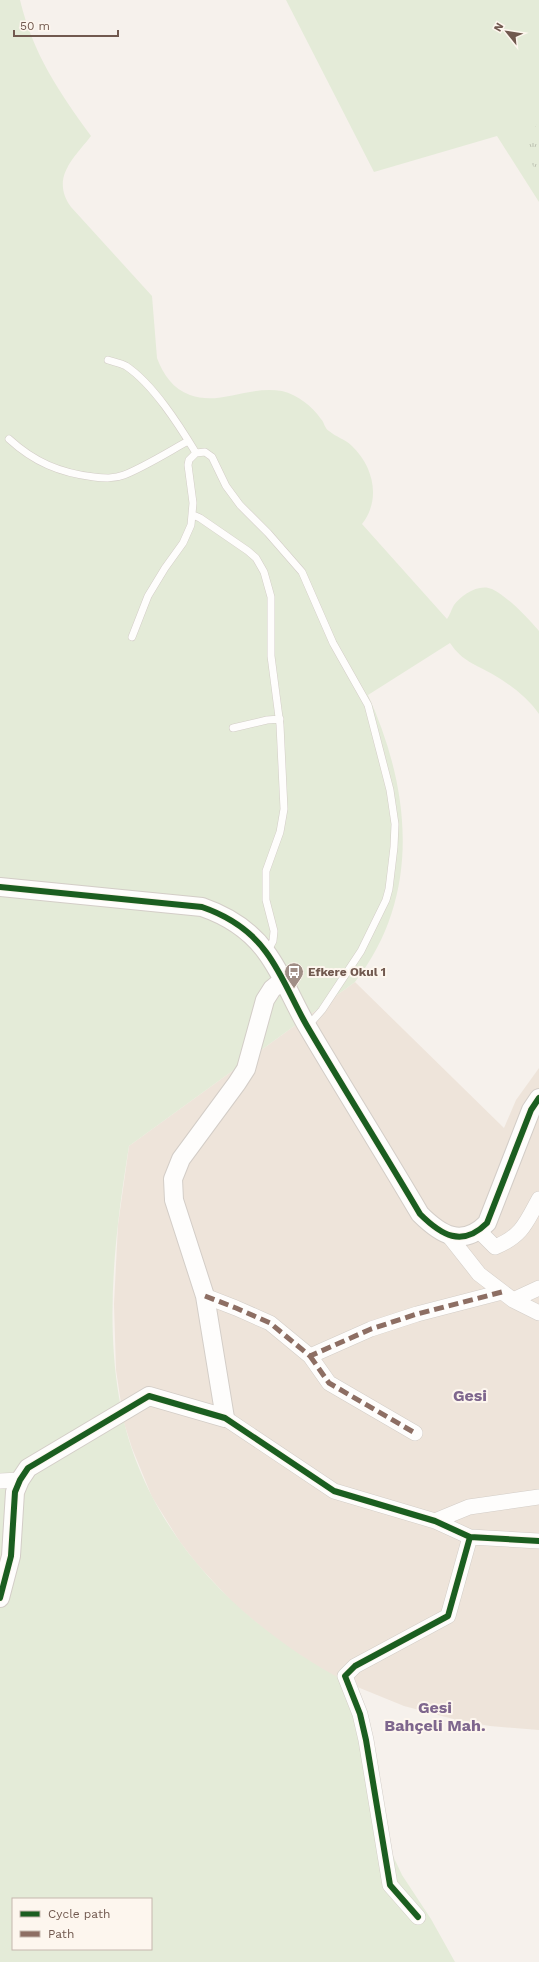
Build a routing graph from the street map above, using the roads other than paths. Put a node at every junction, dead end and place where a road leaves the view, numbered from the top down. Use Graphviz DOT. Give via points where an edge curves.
graph roads {
  1 [pos="108,360"];
  2 [pos="9,439"];
  3 [pos="188,440"];
  4 [pos="196,452"];
  5 [pos="193,515"];
  6 [pos="132,637"];
  7 [pos="280,719"];
  8 [pos="233,728"];
  9 [pos="0,887"];
  10 [pos="266,952"];
  11 [pos="283,980"];
  12 [pos="307,1027"];
  13 [pos="539,1098"];
  14 [pos="539,1199"];
  15 [pos="479,1230"];
  16 [pos="449,1236"];
  17 [pos="539,1288"];
  18 [pos="205,1296"];
  19 [pos="507,1296"];
  20 [pos="539,1313"];
  21 [pos="310,1356"];
  22 [pos="226,1418"];
  23 [pos="415,1433"];
  24 [pos="20,1480"];
  25 [pos="0,1481"];
  26 [pos="539,1497"];
  27 [pos="435,1520"];
  28 [pos="470,1537"];
  29 [pos="539,1541"];
  30 [pos="0,1598"];
  31 [pos="418,1917"];
  1 -- 3 [label="lane" via="125,365 138,376 158,397"];
  2 -- 3 [label="lane" via="29,456 49,467 77,475 109,478 123,476"];
  3 -- 4 [label="lane"];
  4 -- 5 [label="lane" via="188,465"];
  4 -- 12 [label="lane" via="205,452 212,457 226,486 240,505 302,572 333,642 368,705 390,790 395,818 394,847 386,900 361,951 322,1010"];
  5 -- 6 [label="lane" via="183,543 148,596"];
  5 -- 7 [label="lane" via="248,551 256,558 264,572 271,597 271,656"];
  7 -- 8 [label="lane"];
  7 -- 10 [label="lane" via="284,809 280,832 266,875 266,900 274,931 273,941"];
  9 -- 10 [label="street" via="202,907 246,930"];
  10 -- 11 [label="street"];
  11 -- 12 [label="street"];
  11 -- 18 [label="street" via="272,989 265,1000 246,1069 182,1159 173,1179 174,1200"];
  12 -- 16 [label="street" via="420,1214 433,1227"];
  13 -- 15 [label="street" via="531,1110 492,1214"];
  14 -- 15 [label="street" via="522,1230 508,1241 495,1246"];
  15 -- 16 [label="street" via="465,1236"];
  16 -- 19 [label="street" via="479,1274"];
  17 -- 19 [label="street"];
  18 -- 21 [label="street" via="270,1323"];
  18 -- 22 [label="street"];
  19 -- 20 [label="street"];
  19 -- 21 [label="street" via="371,1329"];
  21 -- 23 [label="street" via="329,1382"];
  22 -- 24 [label="street" via="149,1396 28,1468"];
  22 -- 27 [label="street" via="334,1492"];
  24 -- 25 [label="street"];
  24 -- 30 [label="street" via="16,1492 11,1556"];
  26 -- 27 [label="street" via="469,1507"];
  27 -- 28 [label="street"];
  28 -- 29 [label="street"];
  28 -- 31 [label="street" via="448,1616 355,1666 345,1676 360,1714 366,1740 390,1885"];
}
